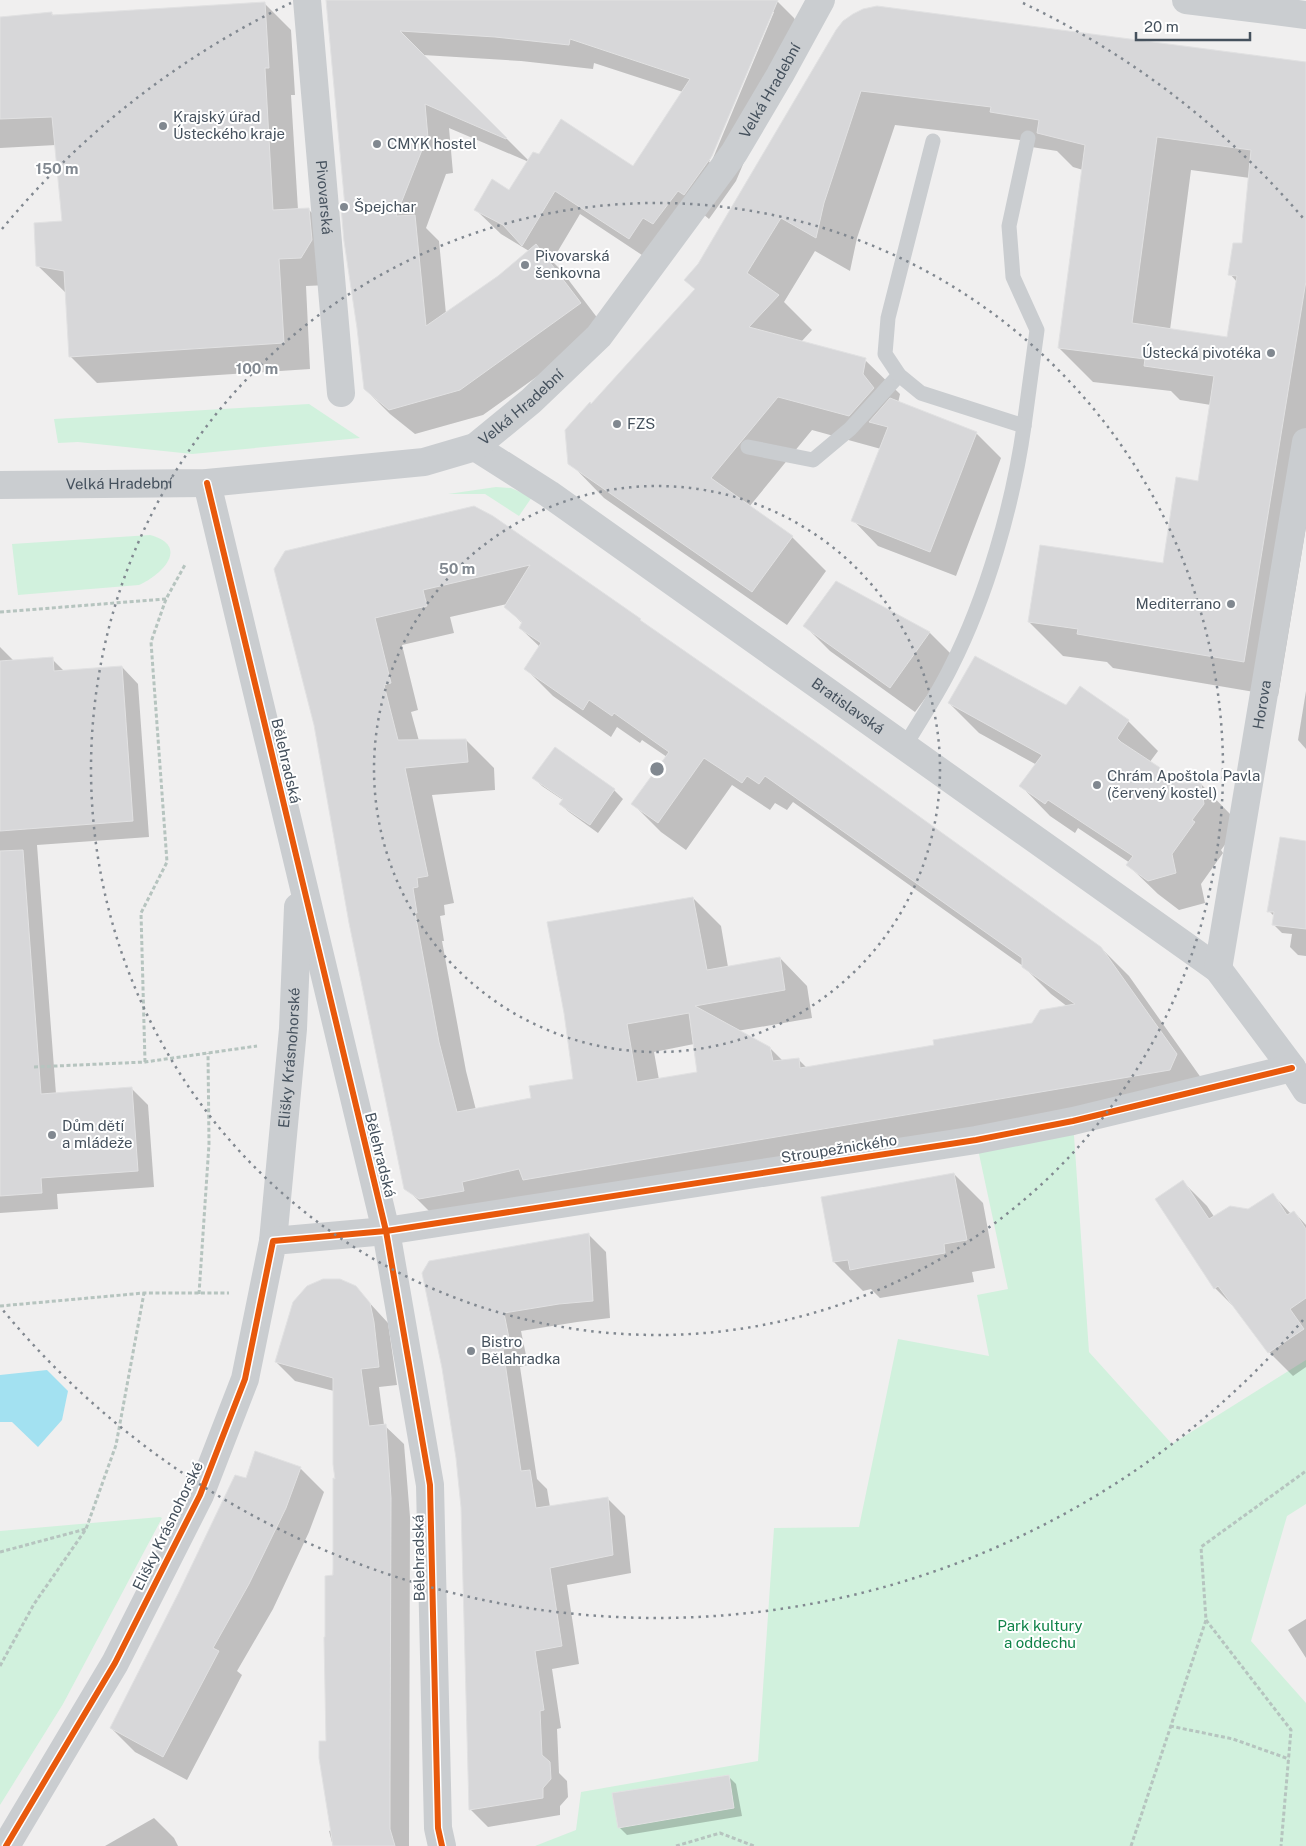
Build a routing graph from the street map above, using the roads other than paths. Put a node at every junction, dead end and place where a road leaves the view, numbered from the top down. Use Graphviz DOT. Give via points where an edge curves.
graph roads {
  1 [pos="307,0"];
  2 [pos="821,0"];
  3 [pos="1186,0"];
  4 [pos="1306,15"];
  5 [pos="1028,138"];
  6 [pos="933,141"];
  7 [pos="899,375"];
  8 [pos="341,393"];
  9 [pos="1024,426"];
  10 [pos="1306,442"];
  11 [pos="748,446"];
  12 [pos="475,447"];
  13 [pos="206,483"];
  14 [pos="0,485"];
  15 [pos="905,746"];
  16 [pos="299,873"];
  17 [pos="1218,969"];
  18 [pos="1299,1079"];
  19 [pos="386,1231"];
  20 [pos="273,1241"];
  21 [pos="6,1846"];
  22 [pos="442,1846"];
  1 -- 8 [label="street, Pivovarská"];
  2 -- 12 [label="street, Velká Hradební" via="734,153 599,336"];
  3 -- 4 [label="street"];
  5 -- 9 [label="lane" via="1009,226 1013,277 1037,330"];
  6 -- 7 [label="lane" via="887,326 886,354"];
  7 -- 9 [label="lane" via="921,393"];
  7 -- 11 [label="lane" via="850,429 813,460"];
  9 -- 15 [label="lane" via="1008,508 980,599 951,667"];
  10 -- 17 [label="street, Horova"];
  12 -- 13 [label="street, Velká Hradební" via="424,462"];
  12 -- 15 [label="street, Bratislavská" via="549,494"];
  13 -- 14 [label="street, Velká Hradební"];
  13 -- 16 [label="street, Bělehradská"];
  15 -- 17 [label="street, Bratislavská"];
  16 -- 19 [label="street, Bělehradská"];
  16 -- 20 [label="street, Elišky Krásnohorské" via="292,1041"];
  17 -- 18 [label="street, Bratislavská"];
  18 -- 19 [label="street, Stroupežnického" via="976,1140"];
  19 -- 20 [label="street"];
  19 -- 22 [label="street, Bělehradská" via="430,1485 438,1828"];
  20 -- 21 [label="street, Elišky Krásnohorské" via="245,1379 200,1495 115,1663"];
}
